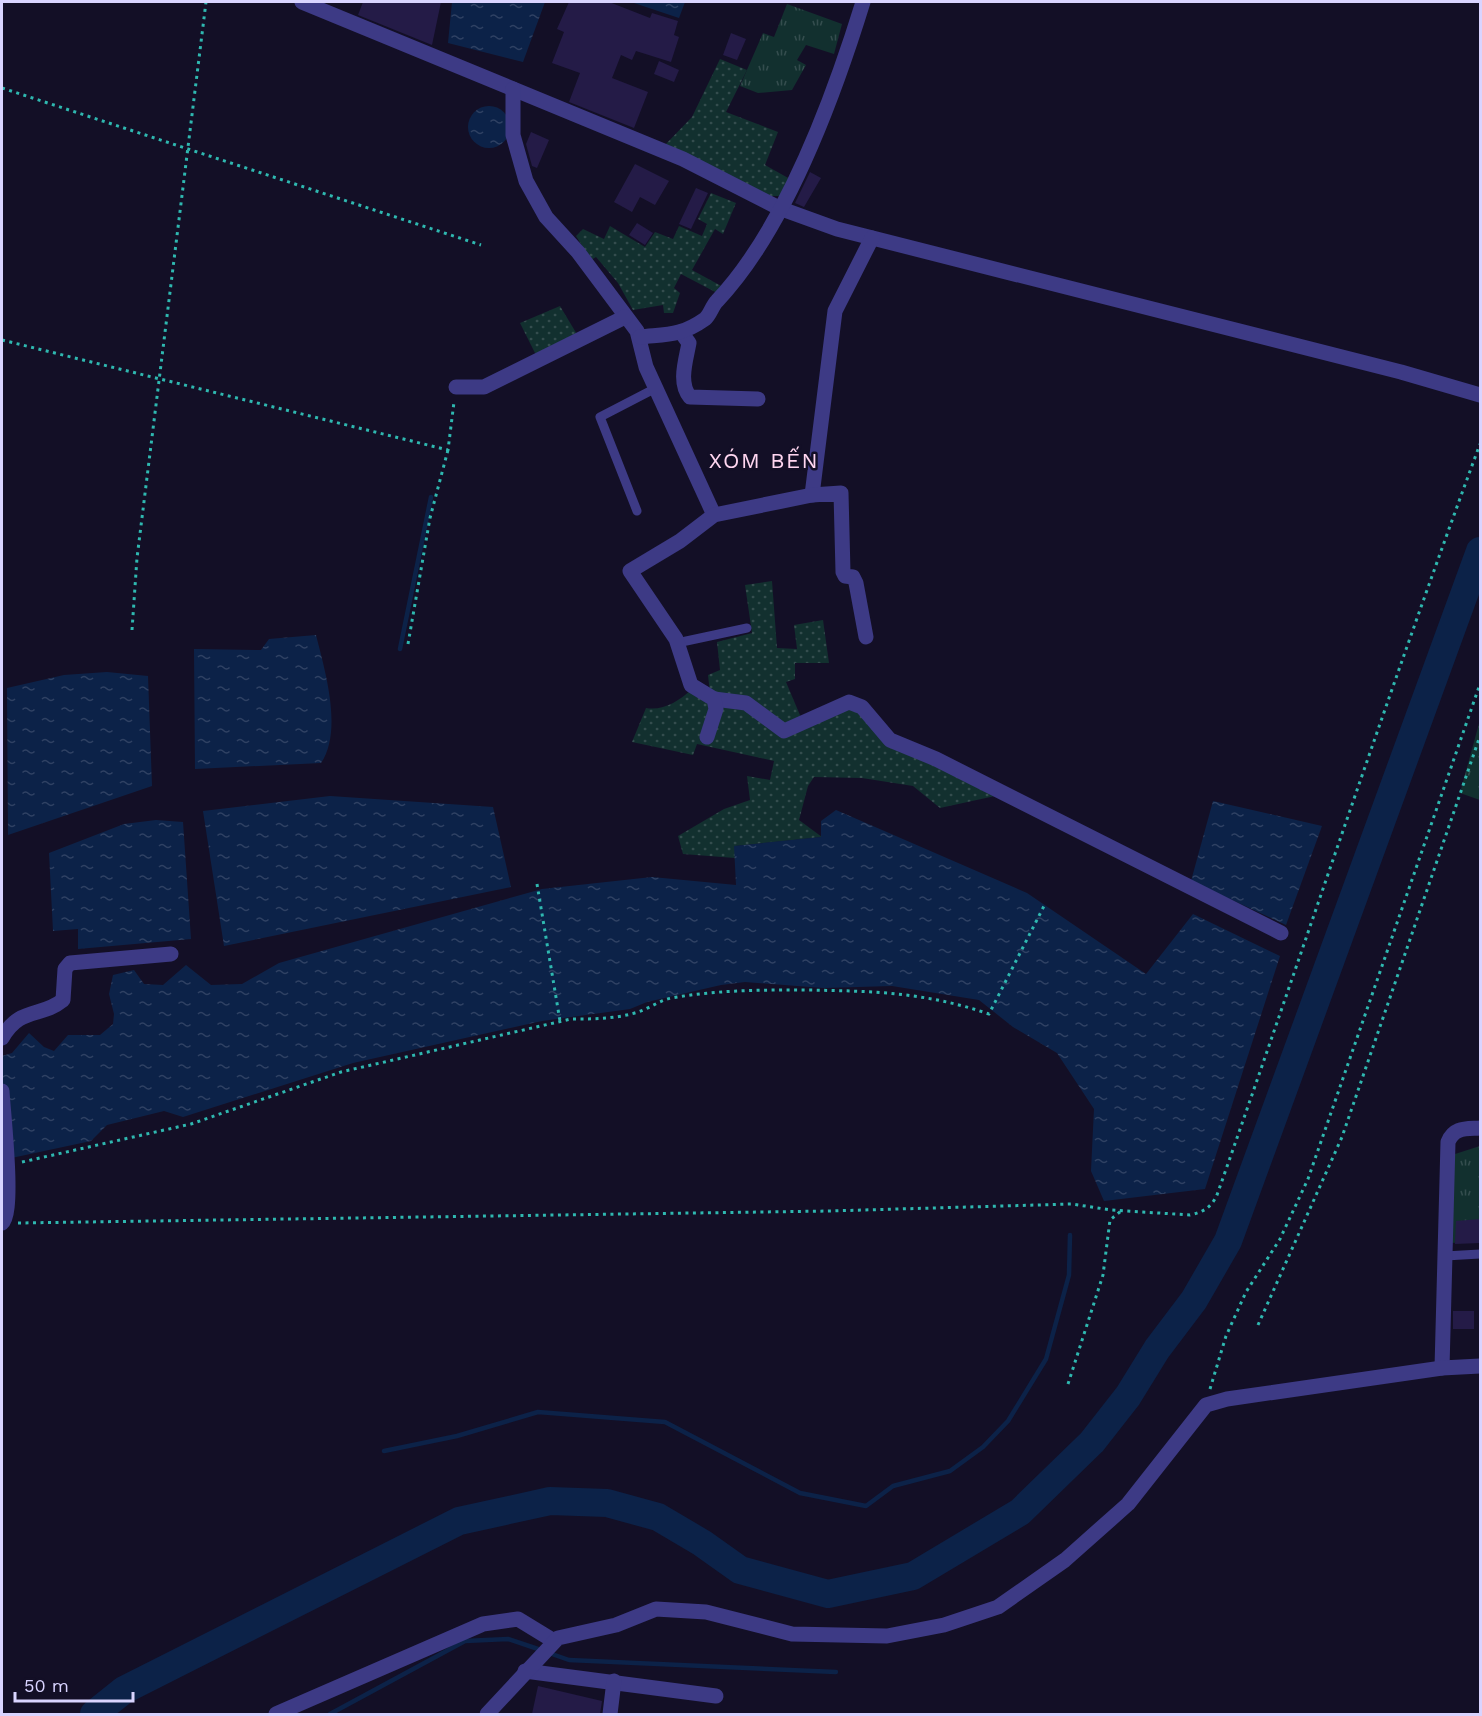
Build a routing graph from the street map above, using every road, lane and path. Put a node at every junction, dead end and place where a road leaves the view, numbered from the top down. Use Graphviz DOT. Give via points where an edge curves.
graph roads {
  1 [pos="206,2"];
  2 [pos="302,2"];
  3 [pos="863,2"];
  4 [pos="2,88"];
  5 [pos="513,89"];
  6 [pos="185,148"];
  7 [pos="779,208"];
  8 [pos="872,238"];
  9 [pos="481,245"];
  10 [pos="624,317"];
  11 [pos="681,332"];
  12 [pos="640,337"];
  13 [pos="2,340"];
  14 [pos="158,379"];
  15 [pos="456,387"];
  16 [pos="656,388"];
  17 [pos="1480,395"];
  18 [pos="758,399"];
  19 [pos="1480,444"];
  20 [pos="448,450"];
  21 [pos="812,495"];
  22 [pos="637,511"];
  23 [pos="714,515"];
  24 [pos="747,628"];
  25 [pos="132,630"];
  26 [pos="866,637"];
  27 [pos="677,643"];
  28 [pos="408,644"];
  29 [pos="1480,684"];
  30 [pos="714,699"];
  31 [pos="1480,736"];
  32 [pos="707,737"];
  33 [pos="537,884"];
  34 [pos="1044,906"];
  35 [pos="1281,933"];
  36 [pos="171,954"];
  37 [pos="560,1021"];
  38 [pos="2,1038"];
  39 [pos="2,1091"];
  40 [pos="1480,1128"];
  41 [pos="8,1165"];
  42 [pos="1123,1211"];
  43 [pos="8,1223"];
  44 [pos="1480,1254"];
  45 [pos="1445,1256"];
  46 [pos="1258,1325"];
  47 [pos="1480,1366"];
  48 [pos="1442,1368"];
  49 [pos="1068,1384"];
  50 [pos="1206,1406"];
  51 [pos="552,1642"];
  52 [pos="525,1671"];
  53 [pos="614,1681"];
  54 [pos="716,1695"];
  55 [pos="276,1714"];
  56 [pos="487,1714"];
  57 [pos="610,1714"];
  1 -- 6 [label="path"];
  2 -- 5 [label="street"];
  3 -- 7 [label="street" via="825,114"];
  4 -- 6 [label="path"];
  5 -- 7 [label="street" via="683,159"];
  5 -- 10 [label="street" via="513,135 526,181 546,217 578,252"];
  6 -- 9 [label="path"];
  6 -- 14 [label="path"];
  7 -- 8 [label="street"];
  7 -- 11 [label="street" via="762,240 731,286 711,307 708,317"];
  8 -- 17 [label="street"];
  8 -- 21 [label="street" via="835,311"];
  10 -- 12 [label="street"];
  10 -- 15 [label="street" via="484,387"];
  11 -- 12 [label="street"];
  11 -- 18 [label="street" via="689,343 684,375 685,391 690,397"];
  12 -- 16 [label="street" via="646,368"];
  13 -- 14 [label="path"];
  14 -- 20 [label="path"];
  14 -- 25 [label="path"];
  15 -- 20 [label="path"];
  16 -- 22 [label="lane" via="600,417"];
  16 -- 23 [label="street"];
  19 -- 42 [label="path" via="1217,1195 1208,1208 1190,1215"];
  20 -- 28 [label="path" via="430,518"];
  21 -- 23 [label="street"];
  21 -- 26 [label="street" via="841,493 843,572 856,583"];
  23 -- 27 [label="street" via="630,571"];
  24 -- 27 [label="lane"];
  27 -- 30 [label="street" via="691,685"];
  29 -- 50 [label="path" via="1308,1179 1226,1336"];
  30 -- 32 [label="street" via="716,709"];
  30 -- 35 [label="street" via="746,703 784,732 849,702 862,707 890,740 936,759"];
  31 -- 46 [label="path" via="1342,1137"];
  33 -- 37 [label="path"];
  34 -- 37 [label="path" via="989,1014 909,993 752,990 669,998 638,1012 605,1019"];
  36 -- 38 [label="street" via="70,963 65,969 63,1000 22,1016"];
  37 -- 41 [label="path" via="340,1072 191,1124"];
  39 -- 41 [label="street"];
  40 -- 45 [label="street" via="1460,1129 1451,1134 1448,1142"];
  41 -- 43 [label="street"];
  42 -- 43 [label="path" via="1072,1204"];
  42 -- 49 [label="path" via="1110,1220 1103,1275"];
  44 -- 45 [label="lane"];
  45 -- 48 [label="street"];
  47 -- 48 [label="street"];
  48 -- 50 [label="street" via="1227,1399"];
  50 -- 51 [label="street" via="1128,1504 1065,1560 998,1607 944,1625 887,1636 792,1634 706,1612 656,1609 616,1625"];
  51 -- 52 [label="street"];
  51 -- 55 [label="street" via="518,1619 483,1624"];
  52 -- 53 [label="street"];
  52 -- 56 [label="street"];
  53 -- 54 [label="street"];
  53 -- 57 [label="street"];
}
